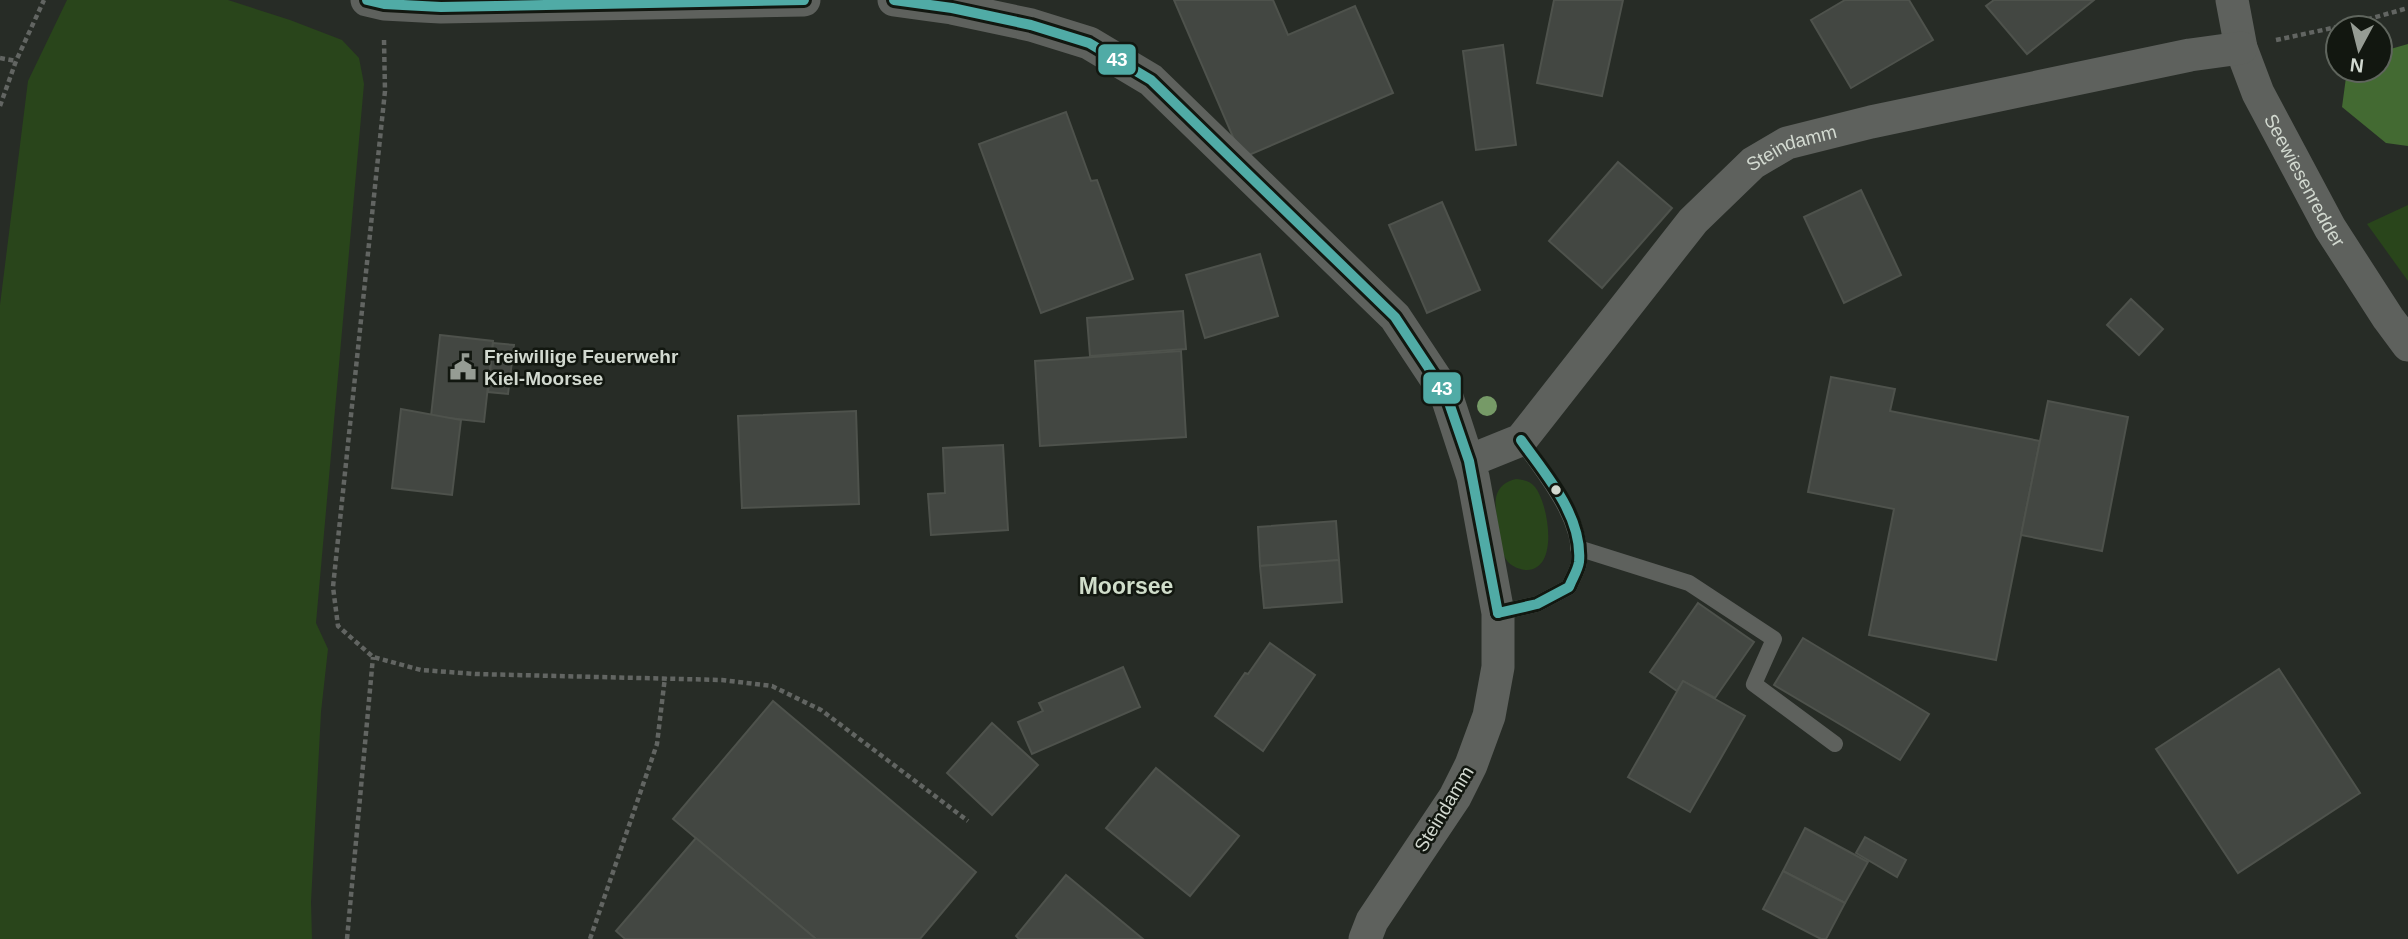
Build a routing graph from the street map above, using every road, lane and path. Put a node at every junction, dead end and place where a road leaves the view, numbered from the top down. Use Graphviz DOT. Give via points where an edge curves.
graph roads {
  1 [pos="44,0"];
  2 [pos="804,0"];
  3 [pos="894,0"];
  4 [pos="2232,0"];
  5 [pos="376,2"];
  6 [pos="2408,8"];
  7 [pos="2241,48"];
  8 [pos="0,58"];
  9 [pos="16,61"];
  10 [pos="0,106"];
  11 [pos="2408,345"];
  12 [pos="1521,440"];
  13 [pos="1469,461"];
  14 [pos="1578,548"];
  15 [pos="1498,613"];
  16 [pos="373,657"];
  17 [pos="665,677"];
  18 [pos="1835,744"];
  19 [pos="968,821"];
  20 [pos="347,939"];
  21 [pos="590,939"];
  22 [pos="1365,939"];
  1 -- 9 [label="path"];
  2 -- 5 [label="street" via="463,7"];
  3 -- 13 [label="street, Steindamm" via="1031,25 1089,43 1151,80 1395,317 1446,394"];
  4 -- 7 [label="street, Seewiesenredder"];
  5 -- 16 [label="path" via="385,92 333,587 338,626"];
  6 -- 7 [label="path"];
  7 -- 11 [label="street, Seewiesenredder" via="2258,93 2330,228"];
  7 -- 12 [label="street, Steindamm" via="1871,122 1787,144 1753,163 1693,221"];
  8 -- 9 [label="path"];
  9 -- 10 [label="path"];
  12 -- 13 [label="street, Steindamm"];
  12 -- 14 [label="lane" via="1569,511"];
  13 -- 15 [label="street, Steindamm"];
  14 -- 15 [label="lane" via="1578,564 1569,587 1537,604"];
  14 -- 18 [label="lane" via="1689,583 1774,639 1754,684"];
  15 -- 22 [label="street, Steindamm" via="1498,667 1489,716 1471,765"];
  16 -- 17 [label="path" via="421,670 461,673"];
  16 -- 20 [label="path"];
  17 -- 19 [label="path" via="772,686 821,710"];
  17 -- 21 [label="path" via="657,744"];
}
